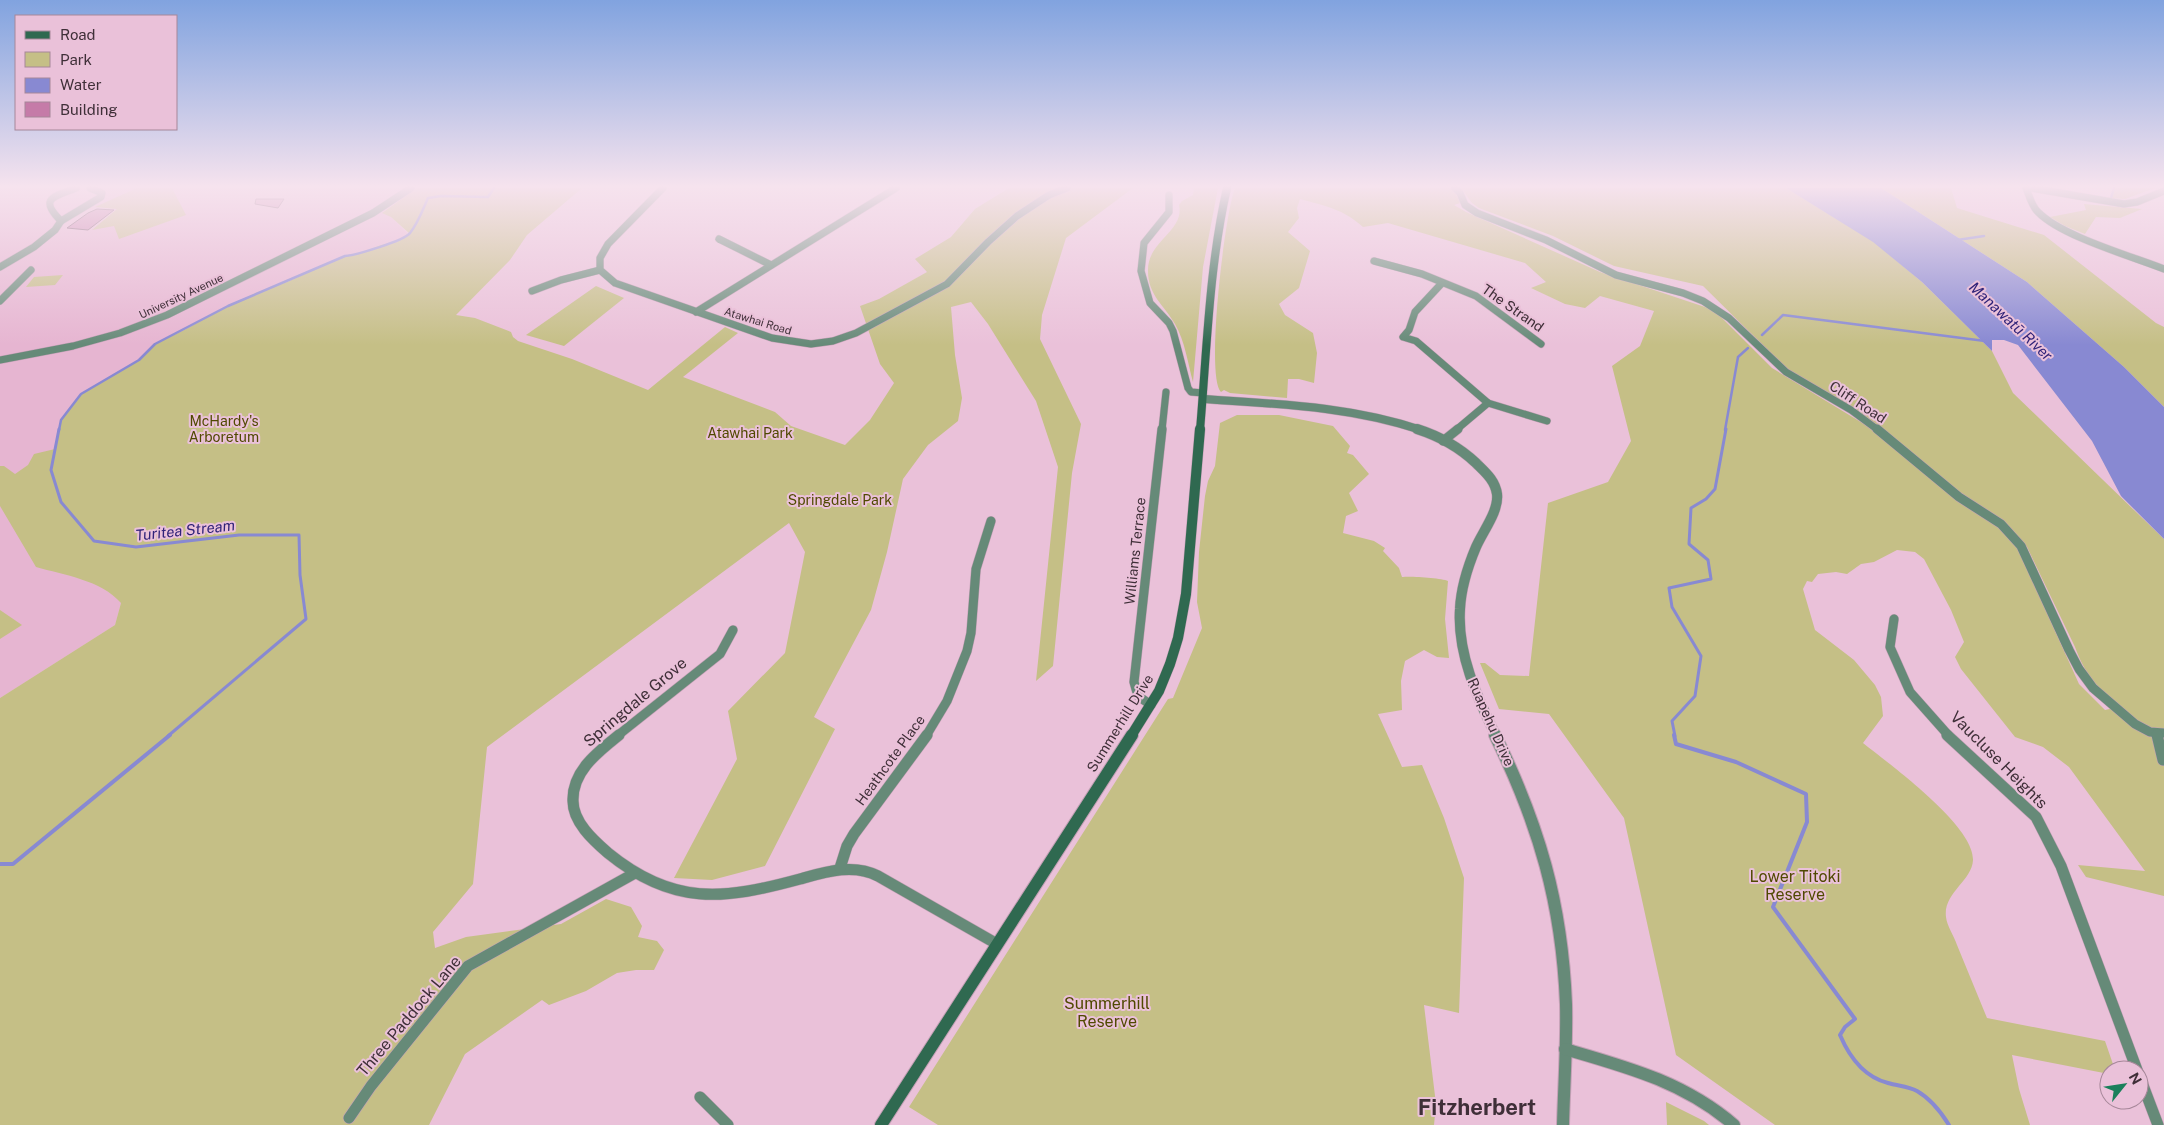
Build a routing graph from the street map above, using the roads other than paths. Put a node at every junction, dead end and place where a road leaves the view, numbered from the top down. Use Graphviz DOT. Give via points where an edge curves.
graph roads {
  1 [pos="43,240"];
  2 [pos="315,240"];
  3 [pos="611,240"];
  4 [pos="722,240"];
  5 [pos="809,240"];
  6 [pos="990,240"];
  7 [pos="1146,240"];
  8 [pos="1217,240"];
  9 [pos="1547,240"];
  10 [pos="2092,240"];
  11 [pos="1374,261"];
  12 [pos="771,265"];
  13 [pos="0,266"];
  14 [pos="2164,268"];
  15 [pos="31,270"];
  16 [pos="600,270"];
  17 [pos="1442,283"];
  18 [pos="532,291"];
  19 [pos="0,301"];
  20 [pos="696,312"];
  21 [pos="1541,344"];
  22 [pos="0,360"];
  23 [pos="1166,392"];
  24 [pos="1203,396"];
  25 [pos="1488,403"];
  26 [pos="1547,421"];
  27 [pos="1443,440"];
  28 [pos="991,521"];
  29 [pos="1894,619"];
  30 [pos="734,630"];
  31 [pos="1151,705"];
  32 [pos="2160,733"];
  33 [pos="2163,760"];
  34 [pos="840,868"];
  35 [pos="635,873"];
  36 [pos="997,944"];
  37 [pos="1565,1049"];
  38 [pos="2133,1060"];
  39 [pos="700,1097"];
  40 [pos="2149,1101"];
  41 [pos="349,1118"];
  42 [pos="728,1125"];
  43 [pos="881,1125"];
  44 [pos="1563,1125"];
  45 [pos="1734,1125"];
  46 [pos="2158,1125"];
  1 -- 13 [label="street"];
  2 -- 22 [label="street, University Avenue" via="138,327 93,341"];
  3 -- 16 [label="street" via="600,258"];
  4 -- 12 [label="street"];
  5 -- 12 [label="street"];
  6 -- 20 [label="street, Atawhai Road" via="947,284 841,339 811,344 781,341"];
  7 -- 24 [label="street" via="1141,271 1150,302 1173,330 1188,388"];
  8 -- 24 [label="main road, Summerhill Drive"];
  9 -- 32 [label="street, Cliff Road" via="1607,271 1684,293 1717,309 1786,372 1851,410 1960,497 2001,524 2021,546 2069,650 2093,688 2135,724"];
  10 -- 14 [label="street"];
  11 -- 17 [label="street, The Strand"];
  12 -- 20 [label="street"];
  15 -- 19 [label="street"];
  16 -- 18 [label="street"];
  16 -- 20 [label="street, Atawhai Road" via="615,283"];
  17 -- 21 [label="street, The Strand" via="1476,296"];
  17 -- 25 [label="street" via="1415,312 1403,337 1416,341"];
  23 -- 31 [label="street, Williams Terrace" via="1134,682 1137,696"];
  24 -- 27 [label="street, Ruapehu Drive" via="1359,412 1410,426"];
  24 -- 31 [label="main road, Summerhill Drive" via="1179,642"];
  25 -- 26 [label="street"];
  25 -- 27 [label="street"];
  27 -- 37 [label="street, Ruapehu Drive" via="1478,464 1495,487 1496,504 1464,577 1459,605 1460,633 1468,673 1512,769 1549,872 1559,925 1565,987"];
  28 -- 34 [label="street, Heathcote Place" via="975,575 968,650 952,692 923,742 854,834"];
  29 -- 38 [label="street, Vaucluse Heights" via="1890,647 1910,692 1946,734 2036,817 2061,866"];
  30 -- 35 [label="street, Springdale Grove" via="720,654 594,755 576,782 573,806 584,829"];
  31 -- 36 [label="main road, Summerhill Drive"];
  32 -- 33 [label="street"];
  34 -- 35 [label="street, Springdale Grove" via="744,891 702,895 650,882"];
  34 -- 36 [label="street, Springdale Grove" via="866,871"];
  35 -- 41 [label="street, Three Paddock Lane" via="468,966"];
  36 -- 43 [label="main road, Summerhill Drive"];
  37 -- 44 [label="street, Ruapehu Drive"];
  37 -- 45 [label="street" via="1665,1081 1692,1094"];
  39 -- 42 [label="street"];
  40 -- 46 [label="street"];
}
